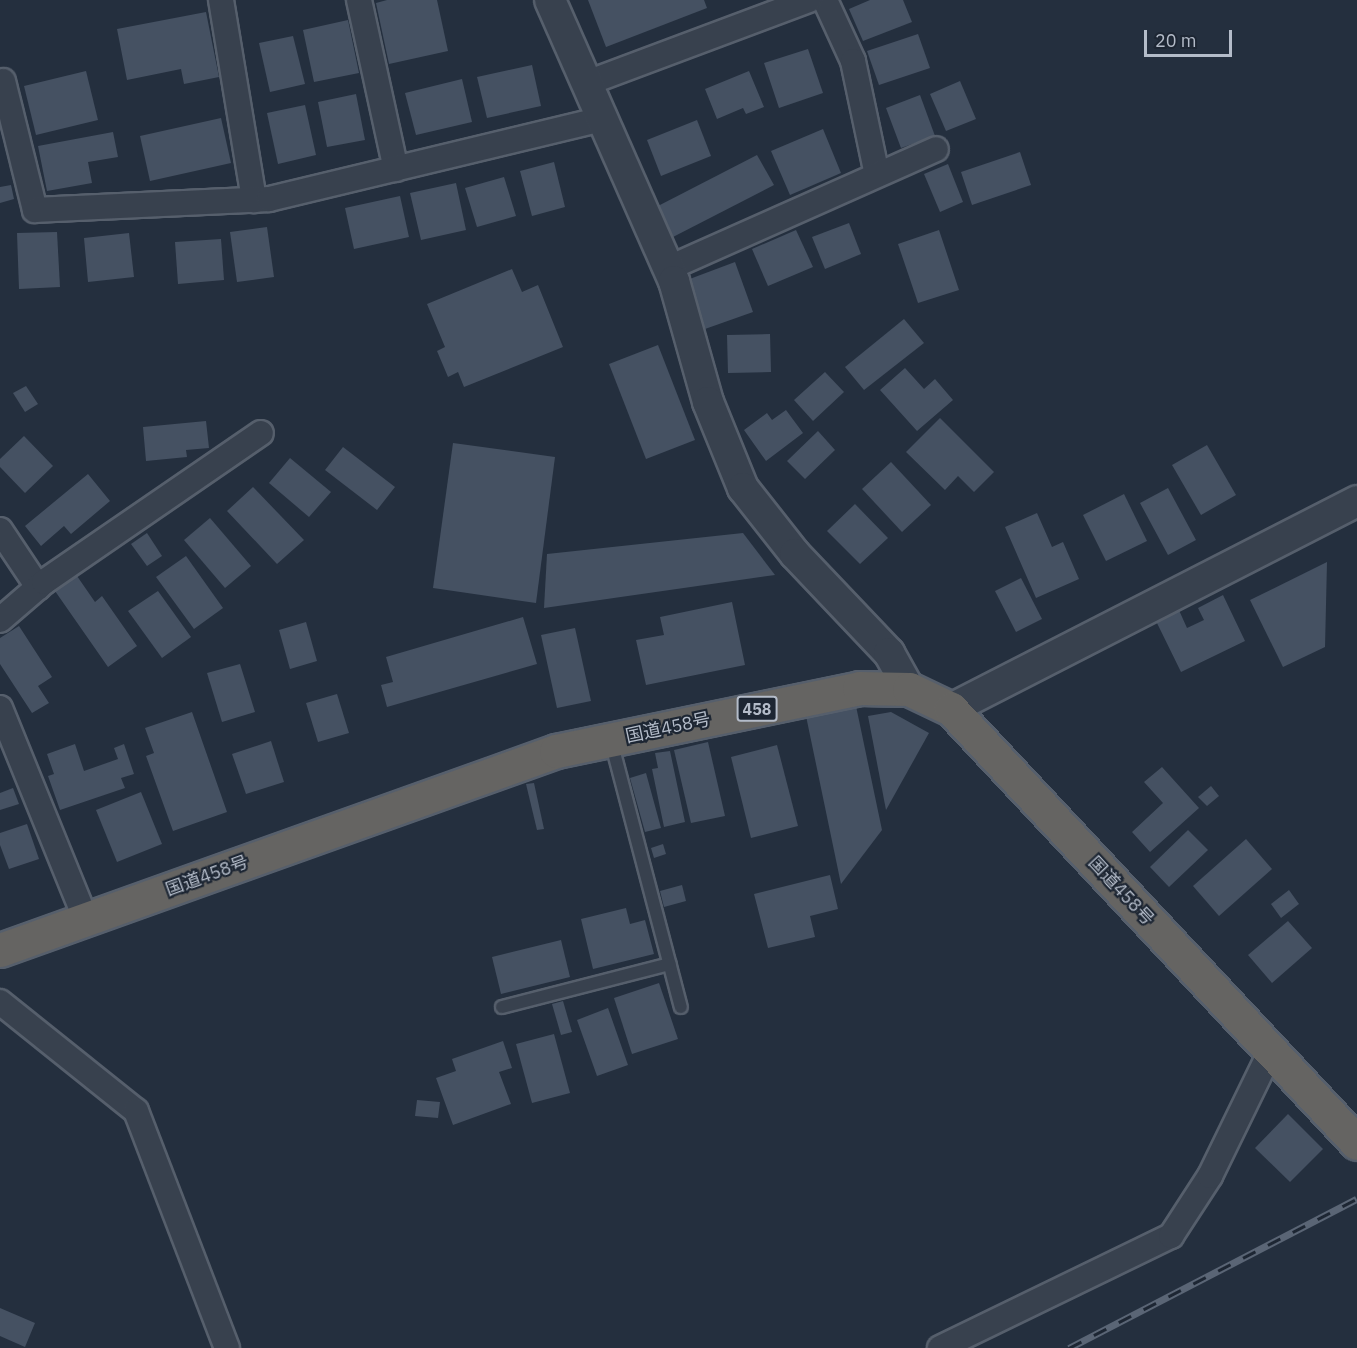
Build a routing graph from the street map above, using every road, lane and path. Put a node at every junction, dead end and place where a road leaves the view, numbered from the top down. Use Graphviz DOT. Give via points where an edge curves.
graph roads {
  1 [pos="221,0"];
  2 [pos="359,0"];
  3 [pos="550,0"];
  4 [pos="809,0"];
  5 [pos="825,0"];
  6 [pos="3,81"];
  7 [pos="587,83"];
  8 [pos="603,120"];
  9 [pos="936,149"];
  10 [pos="396,169"];
  11 [pos="877,175"];
  12 [pos="254,200"];
  13 [pos="669,268"];
  14 [pos="261,433"];
  15 [pos="1357,501"];
  16 [pos="0,530"];
  17 [pos="38,587"];
  18 [pos="0,620"];
  19 [pos="909,689"];
  20 [pos="0,708"];
  21 [pos="951,709"];
  22 [pos="611,740"];
  23 [pos="86,920"];
  24 [pos="0,950"];
  25 [pos="670,964"];
  26 [pos="0,1002"];
  27 [pos="502,1007"];
  28 [pos="681,1007"];
  29 [pos="1271,1051"];
  30 [pos="1357,1143"];
  31 [pos="226,1348"];
  32 [pos="940,1348"];
  1 -- 12 [label="street"];
  2 -- 10 [label="street"];
  3 -- 7 [label="street"];
  4 -- 7 [label="street"];
  5 -- 11 [label="street" via="853,61"];
  6 -- 12 [label="street" via="36,210"];
  7 -- 8 [label="street"];
  8 -- 10 [label="street"];
  8 -- 13 [label="street"];
  9 -- 11 [label="street"];
  10 -- 12 [label="street"];
  11 -- 13 [label="street"];
  13 -- 19 [label="street" via="708,402 743,488 795,554 889,653"];
  14 -- 17 [label="street"];
  15 -- 21 [label="street"];
  16 -- 17 [label="street"];
  17 -- 18 [label="street"];
  19 -- 21 [label="highway, 国道458号 / 458"];
  19 -- 22 [label="highway, 国道458号 / 458" via="859,688"];
  20 -- 23 [label="street"];
  21 -- 29 [label="highway, 国道458号 / 458"];
  22 -- 23 [label="highway, 国道458号 / 458" via="556,751"];
  22 -- 25 [label="lane"];
  23 -- 24 [label="highway, 国道458号 / 458"];
  25 -- 27 [label="lane"];
  25 -- 28 [label="lane"];
  26 -- 31 [label="street" via="136,1111"];
  29 -- 30 [label="highway, 国道458号 / 458"];
  29 -- 32 [label="street" via="1210,1176 1171,1236"];
}
